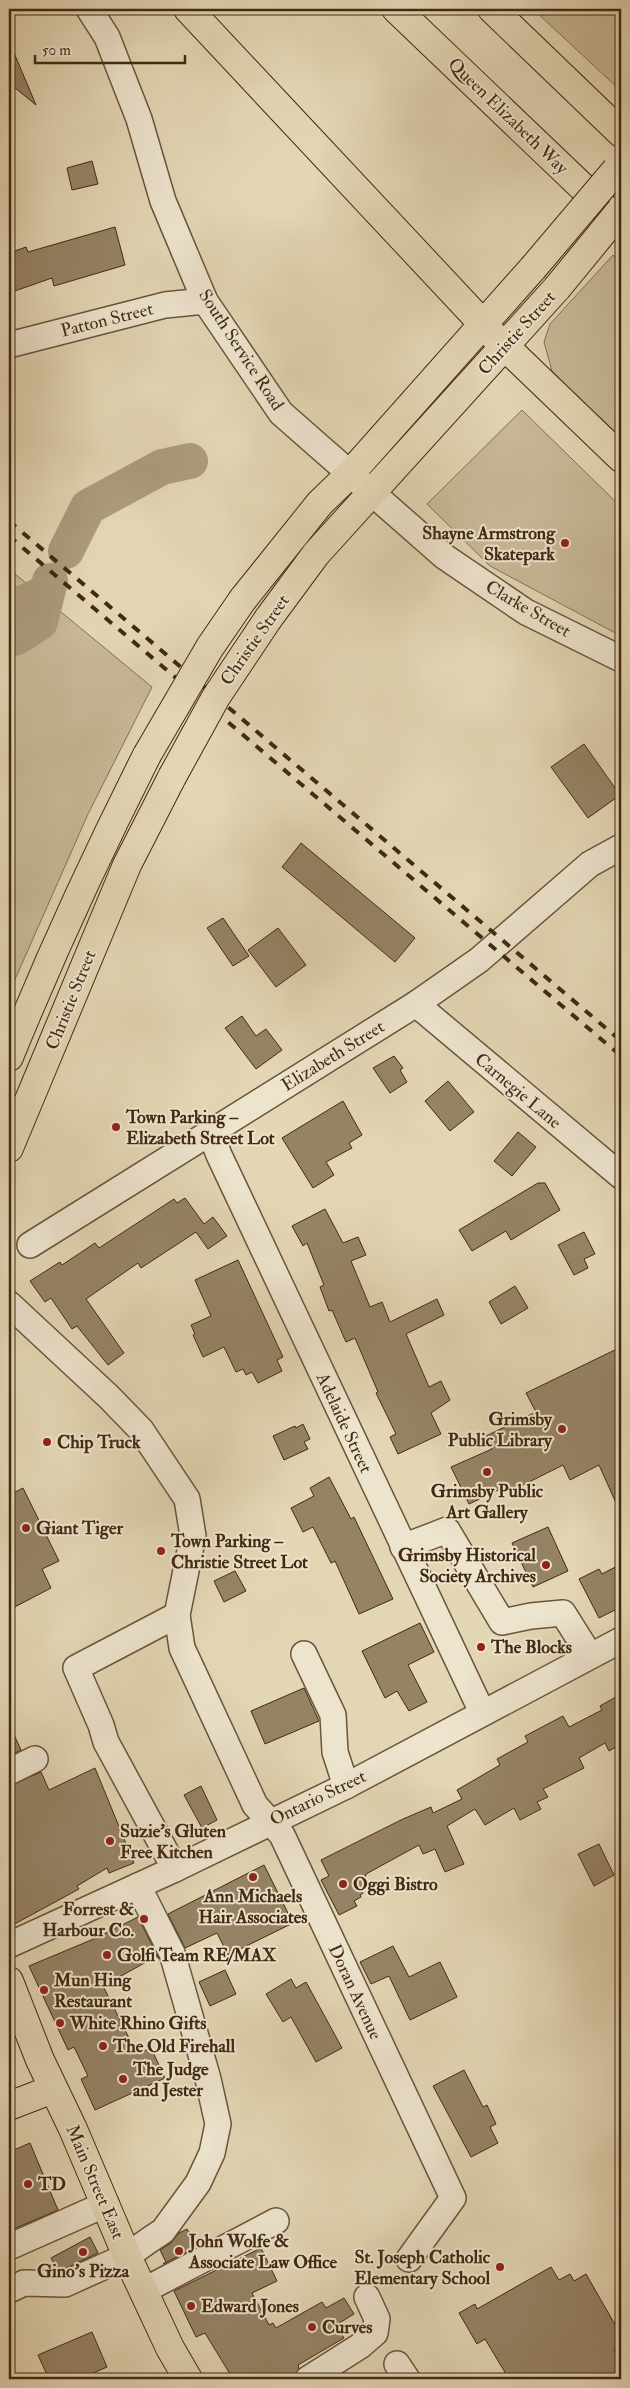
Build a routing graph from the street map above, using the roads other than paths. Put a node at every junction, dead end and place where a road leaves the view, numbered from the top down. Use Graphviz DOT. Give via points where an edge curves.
graph roads {
  1 [pos="89,9"];
  2 [pos="188,9"];
  3 [pos="396,9"];
  4 [pos="492,9"];
  5 [pos="621,133"];
  6 [pos="621,164"];
  7 [pos="621,210"];
  8 [pos="621,224"];
  9 [pos="205,300"];
  10 [pos="483,324"];
  11 [pos="9,345"];
  12 [pos="505,347"];
  13 [pos="621,458"];
  14 [pos="349,475"];
  15 [pos="371,493"];
  16 [pos="621,659"];
  17 [pos="621,847"];
  18 [pos="416,1004"];
  19 [pos="9,1057"];
  20 [pos="210,1132"];
  21 [pos="9,1148"];
  22 [pos="621,1176"];
  23 [pos="30,1245"];
  24 [pos="9,1304"];
  25 [pos="403,1547"];
  26 [pos="177,1615"];
  27 [pos="621,1640"];
  28 [pos="304,1654"];
  29 [pos="590,1656"];
  30 [pos="482,1712"];
  31 [pos="35,1760"];
  32 [pos="9,1772"];
  33 [pos="346,1786"];
  34 [pos="269,1823"];
  35 [pos="175,1869"];
  36 [pos="138,1886"];
  37 [pos="9,1945"];
  38 [pos="9,1981"];
  39 [pos="53,2089"];
  40 [pos="9,2106"];
  41 [pos="106,2204"];
  42 [pos="276,2221"];
  43 [pos="9,2246"];
  44 [pos="127,2256"];
  45 [pos="409,2259"];
  46 [pos="9,2290"];
  47 [pos="143,2291"];
  48 [pos="367,2297"];
  49 [pos="188,2379"];
  50 [pos="308,2379"];
  1 -- 9 [label="street, South Service Road" via="107,37 138,118 162,201"];
  2 -- 10 [label="main road"];
  3 -- 8 [label="main road, Queen Elizabeth Way"];
  4 -- 5 [label="main road"];
  6 -- 10 [label="main road, Christie Street, bridge" via="573,224"];
  7 -- 12 [label="main road, Christie Street, bridge"];
  9 -- 11 [label="street, Patton Street" via="165,305"];
  9 -- 14 [label="street, South Service Road" via="281,413"];
  10 -- 12 [label="main road"];
  10 -- 14 [label="main road, Christie Street"];
  12 -- 13 [label="main road"];
  12 -- 15 [label="main road, Christie Street"];
  14 -- 15 [label="street, South Service Road"];
  14 -- 19 [label="main road, Christie Street, bridge" via="320,503 243,599 210,647 148,756 93,864"];
  15 -- 16 [label="street, Clarke Street" via="445,557 518,607"];
  15 -- 21 [label="main road, Christie Street, bridge" via="316,554 216,697 127,865"];
  17 -- 18 [label="street, Elizabeth Street" via="590,864 479,960"];
  18 -- 20 [label="street, Elizabeth Street"];
  18 -- 22 [label="street, Carnegie Lane"];
  20 -- 23 [label="street, Elizabeth Street"];
  20 -- 25 [label="street, Adelaide Street"];
  24 -- 26 [label="street" via="141,1430 187,1499 193,1536"];
  25 -- 29 [label="street" via="447,1530 502,1622 563,1613"];
  25 -- 30 [label="street, Adelaide Street"];
  26 -- 34 [label="street, Doran Avenue" via="182,1648 255,1805"];
  26 -- 35 [label="street" via="76,1668 106,1742"];
  27 -- 29 [label="street, Ontario Street"];
  28 -- 33 [label="street" via="333,1715 335,1752"];
  29 -- 30 [label="street, Ontario Street"];
  30 -- 33 [label="street, Ontario Street"];
  31 -- 32 [label="street"];
  33 -- 34 [label="street, Ontario Street"];
  34 -- 35 [label="street, Ontario Street"];
  34 -- 45 [label="street, Doran Avenue" via="282,1835 453,2198"];
  35 -- 36 [label="street, Ontario Street"];
  36 -- 37 [label="street, Ontario Street"];
  36 -- 44 [label="street" via="172,1953 218,2124 212,2153 198,2183 163,2231"];
  38 -- 39 [label="main road, Main Street East"];
  39 -- 40 [label="main road"];
  39 -- 41 [label="main road, Main Street East"];
  41 -- 43 [label="street"];
  41 -- 44 [label="main road, Main Street East"];
  42 -- 47 [label="street"];
  44 -- 46 [label="street" via="65,2284 24,2283"];
  44 -- 47 [label="main road, Main Street East"];
  47 -- 49 [label="main road, Main Street East"];
  48 -- 50 [label="street" via="376,2319 375,2333"];
}
